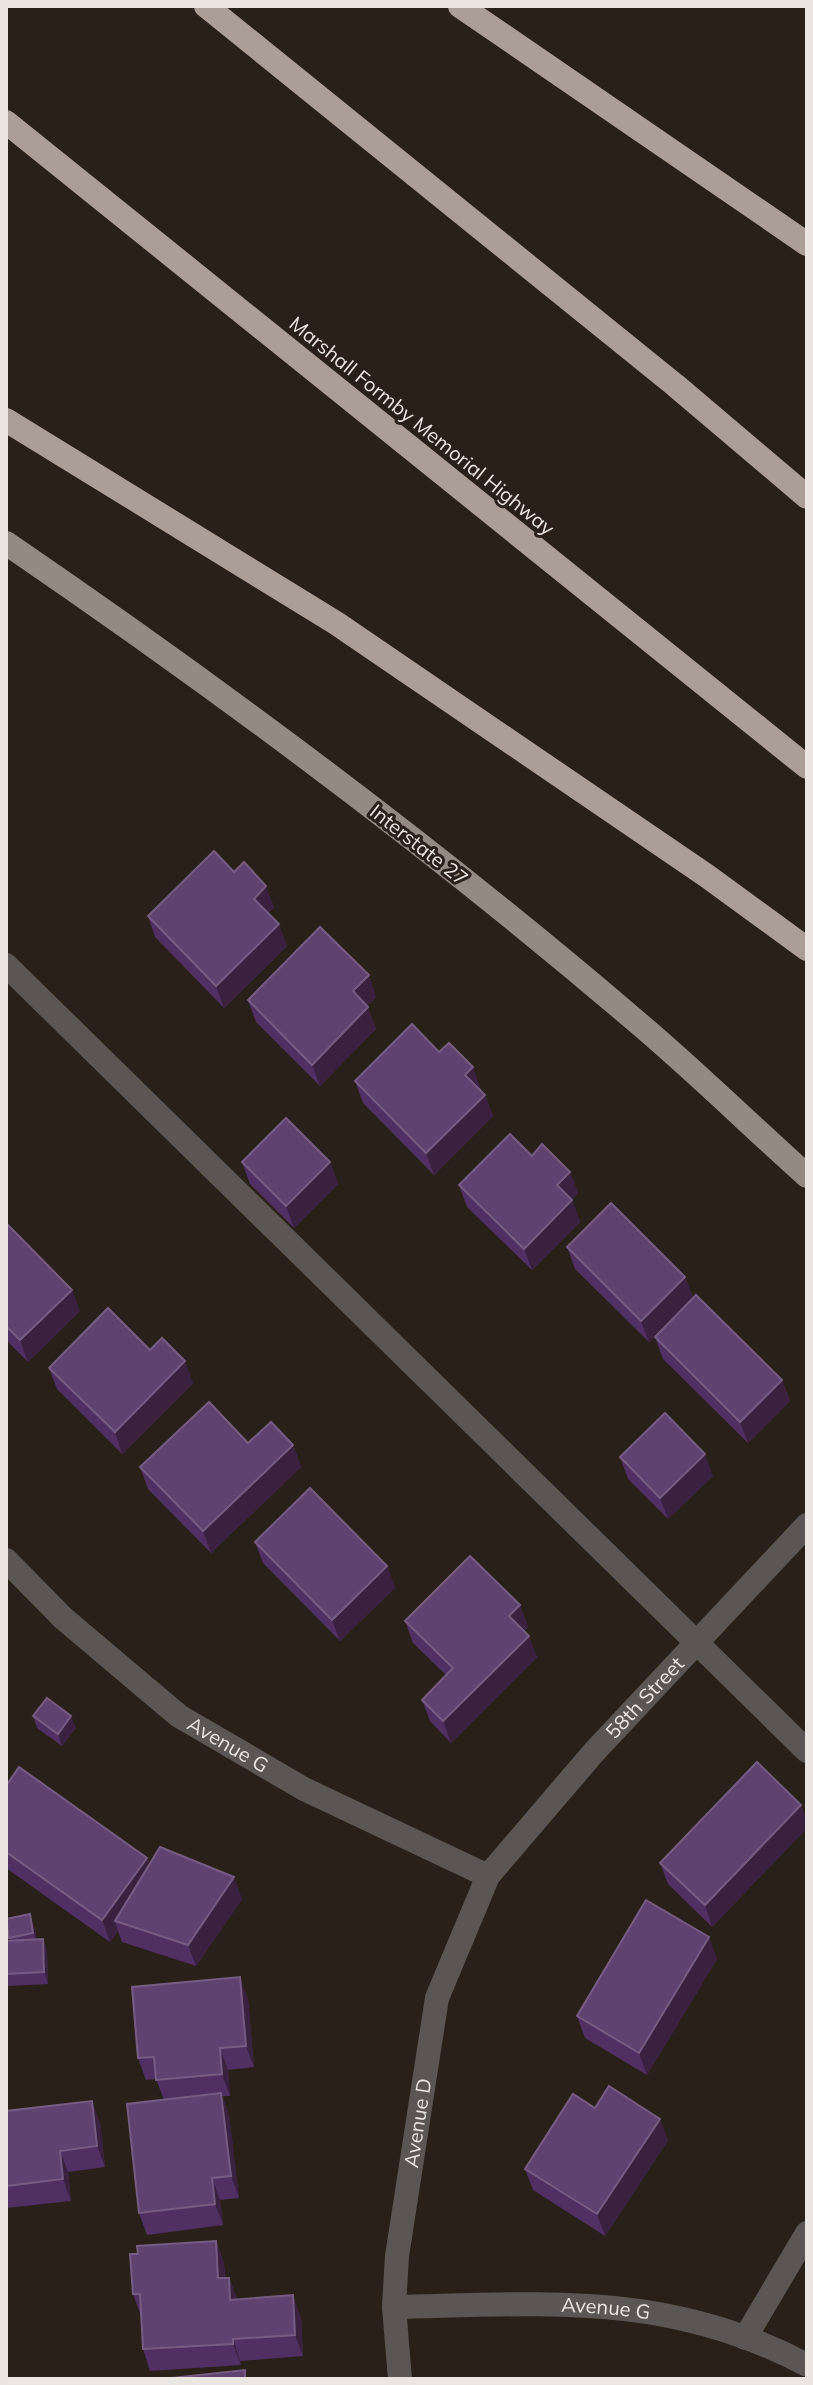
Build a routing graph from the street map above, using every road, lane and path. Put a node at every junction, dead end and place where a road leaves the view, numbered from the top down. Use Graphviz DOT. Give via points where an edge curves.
graph roads {
  1 [pos="206,6"];
  2 [pos="460,6"];
  3 [pos="6,122"];
  4 [pos="807,244"];
  5 [pos="6,420"];
  6 [pos="807,497"];
  7 [pos="6,543"];
  8 [pos="807,767"];
  9 [pos="807,949"];
  10 [pos="6,965"];
  11 [pos="807,1176"];
  12 [pos="807,1525"];
  13 [pos="6,1560"];
  14 [pos="697,1641"];
  15 [pos="807,1751"];
  16 [pos="488,1876"];
  17 [pos="807,2233"];
  18 [pos="394,2307"];
  19 [pos="745,2338"];
  20 [pos="807,2365"];
  21 [pos="400,2379"];
  1 -- 6 [label="highway"];
  2 -- 4 [label="highway"];
  3 -- 8 [label="highway, Marshall Formby Memorial Highway"];
  5 -- 9 [label="highway" via="336,623"];
  7 -- 11 [label="main road, Interstate 27" via="180,661 411,837 638,1022"];
  10 -- 14 [label="street"];
  12 -- 14 [label="street, 58th Street"];
  13 -- 16 [label="street, Avenue G" via="63,1618 179,1716 304,1789"];
  14 -- 15 [label="street"];
  14 -- 16 [label="street, 58th Street"];
  16 -- 18 [label="street, Avenue D" via="437,1998 397,2256"];
  17 -- 19 [label="street"];
  18 -- 19 [label="street, Avenue G" via="635,2307 718,2326"];
  18 -- 21 [label="street, Avenue D"];
  19 -- 20 [label="street, Avenue G"];
}
